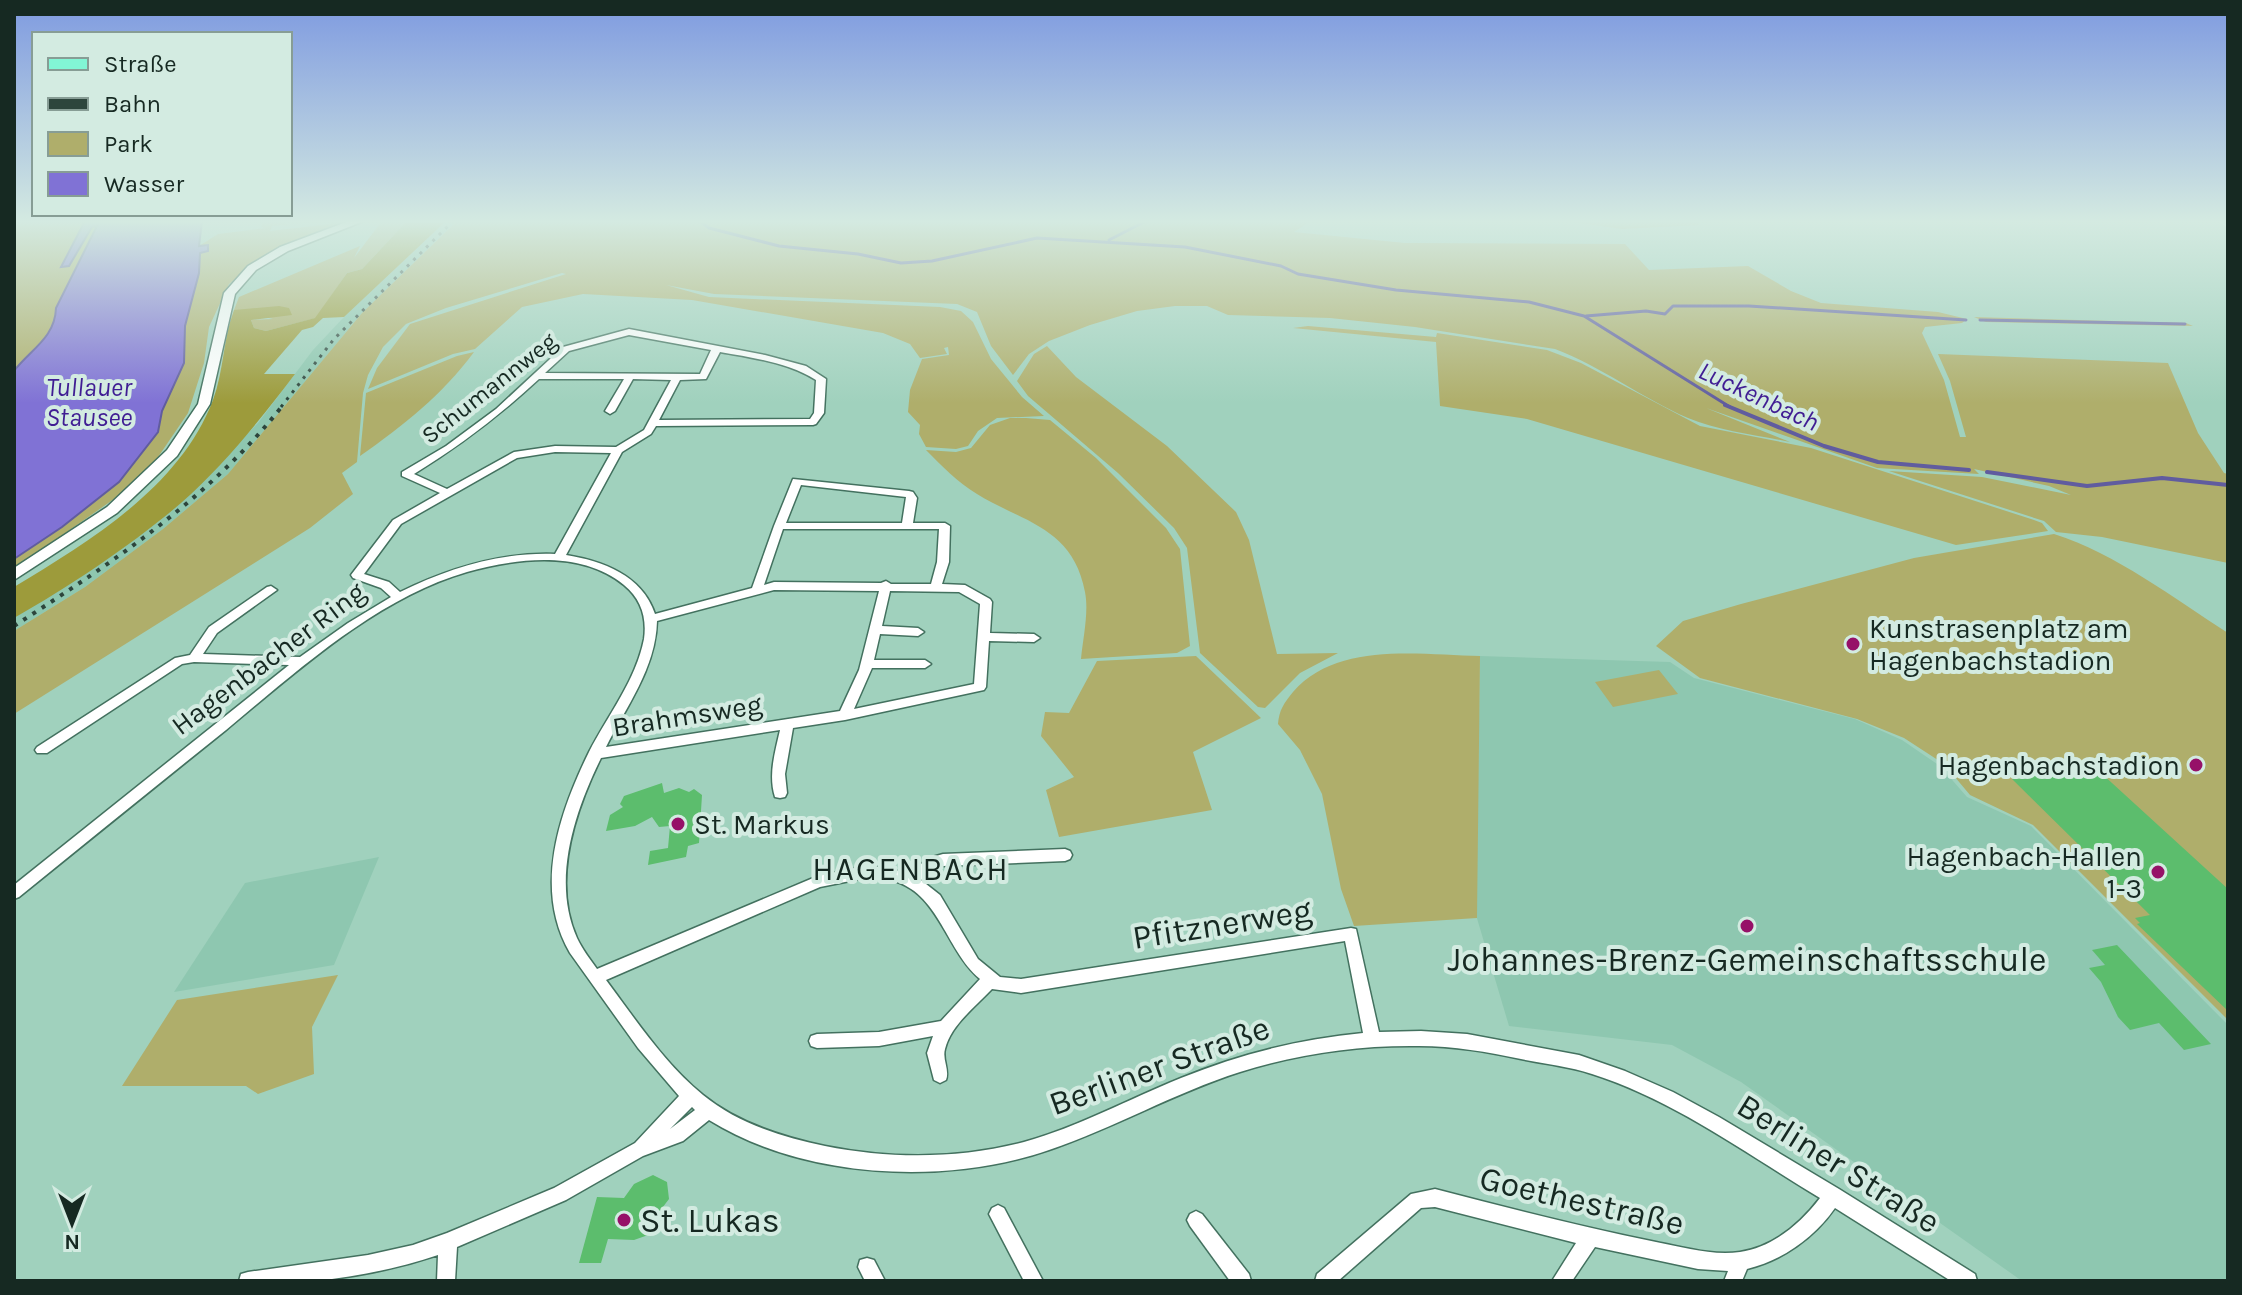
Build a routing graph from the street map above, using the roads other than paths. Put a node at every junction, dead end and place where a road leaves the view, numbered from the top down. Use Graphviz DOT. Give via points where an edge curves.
graph roads {
  1 [pos="239,281"];
  2 [pos="716,350"];
  3 [pos="536,376"];
  4 [pos="630,376"];
  5 [pos="677,377"];
  6 [pos="610,411"];
  7 [pos="654,423"];
  8 [pos="618,450"];
  9 [pos="446,492"];
  10 [pos="907,525"];
  11 [pos="779,526"];
  12 [pos="559,557"];
  13 [pos="14,575"];
  14 [pos="886,585"];
  15 [pos="936,587"];
  16 [pos="271,590"];
  17 [pos="756,592"];
  18 [pos="398,596"];
  19 [pos="651,619"];
  20 [pos="875,630"];
  21 [pos="918,632"];
  22 [pos="985,637"];
  23 [pos="1034,638"];
  24 [pos="194,658"];
  25 [pos="302,661"];
  26 [pos="866,664"];
  27 [pos="925,664"];
  28 [pos="845,715"];
  29 [pos="787,724"];
  30 [pos="42,750"];
  31 [pos="595,754"];
  32 [pos="780,793"];
  33 [pos="1065,855"];
  34 [pos="910,880"];
  35 [pos="14,893"];
  36 [pos="595,977"];
  37 [pos="994,982"];
  38 [pos="945,1027"];
  39 [pos="1372,1039"];
  40 [pos="817,1041"];
  41 [pos="940,1075"];
  42 [pos="690,1097"];
  43 [pos="707,1111"];
  44 [pos="638,1150"];
  45 [pos="1833,1195"];
  46 [pos="998,1214"];
  47 [pos="1196,1220"];
  48 [pos="1591,1237"];
  49 [pos="448,1242"];
  50 [pos="1741,1261"];
  51 [pos="248,1281"];
  52 [pos="446,1281"];
  53 [pos="1034,1281"];
  54 [pos="1242,1281"];
  55 [pos="1324,1281"];
  56 [pos="1561,1281"];
  57 [pos="1733,1281"];
  58 [pos="1968,1281"];
  1 -- 13 [label="street" via="230,293 204,404 172,453 112,510"];
  2 -- 3 [label="street, Schumannweg" via="629,332 566,349"];
  2 -- 5 [label="street" via="703,377"];
  2 -- 7 [label="street, Schumannweg" via="762,357 821,379 819,413 813,422"];
  3 -- 4 [label="street"];
  3 -- 9 [label="street, Schumannweg" via="499,411 406,474"];
  4 -- 5 [label="street"];
  4 -- 6 [label="street"];
  5 -- 7 [label="street"];
  7 -- 8 [label="street"];
  8 -- 9 [label="street" via="525,451"];
  8 -- 12 [label="street"];
  9 -- 18 [label="street" via="397,522 357,575"];
  10 -- 11 [label="street"];
  10 -- 11 [label="street" via="909,494 797,481"];
  10 -- 15 [label="street" via="945,526"];
  11 -- 17 [label="street"];
  12 -- 18 [label="street, Hagenbacher Ring" via="465,568"];
  12 -- 19 [label="street, Hagenbacher Ring" via="624,579 639,592"];
  14 -- 15 [label="street"];
  14 -- 17 [label="street" via="774,586"];
  14 -- 20 [label="street"];
  15 -- 22 [label="street, Brahmsweg" via="961,588 986,602"];
  16 -- 24 [label="street" via="213,630"];
  17 -- 19 [label="street"];
  18 -- 25 [label="street, Hagenbacher Ring"];
  19 -- 31 [label="street" via="639,674"];
  20 -- 21 [label="street"];
  20 -- 26 [label="street"];
  22 -- 23 [label="street"];
  22 -- 28 [label="street, Brahmsweg" via="980,687"];
  24 -- 25 [label="street"];
  24 -- 30 [label="street" via="168,666"];
  25 -- 35 [label="street, Hagenbacher Ring"];
  26 -- 27 [label="street"];
  26 -- 28 [label="street"];
  28 -- 29 [label="street, Brahmsweg"];
  29 -- 31 [label="street, Brahmsweg"];
  29 -- 32 [label="street, Brahmsweg"];
  31 -- 36 [label="street" via="562,848 557,892 568,935"];
  33 -- 34 [label="street" via="943,860"];
  34 -- 36 [label="street" via="860,873 818,882"];
  34 -- 37 [label="street" via="935,899 973,964"];
  36 -- 42 [label="street"];
  37 -- 38 [label="street"];
  37 -- 39 [label="street, Pfitznerweg" via="1021,986 1351,934"];
  38 -- 40 [label="street" via="879,1039"];
  38 -- 41 [label="street" via="935,1053"];
  39 -- 43 [label="street, Berliner Straße" via="1296,1049 1235,1066 1025,1149 965,1161 829,1158 794,1149"];
  39 -- 45 [label="street, Berliner Straße" via="1450,1039 1591,1065 1707,1118"];
  42 -- 43 [label="street"];
  42 -- 44 [label="street"];
  43 -- 44 [label="street" via="677,1135"];
  44 -- 49 [label="street" via="560,1194"];
  45 -- 50 [label="street, Goethestraße" via="1818,1219 1785,1244"];
  45 -- 58 [label="street, Berliner Straße"];
  46 -- 53 [label="street"];
  47 -- 54 [label="street"];
  48 -- 50 [label="street, Goethestraße" via="1696,1259"];
  48 -- 55 [label="street, Goethestraße" via="1435,1198 1417,1200"];
  48 -- 56 [label="street"];
  49 -- 51 [label="street" via="368,1264"];
  49 -- 52 [label="street"];
  50 -- 57 [label="street"];
}
